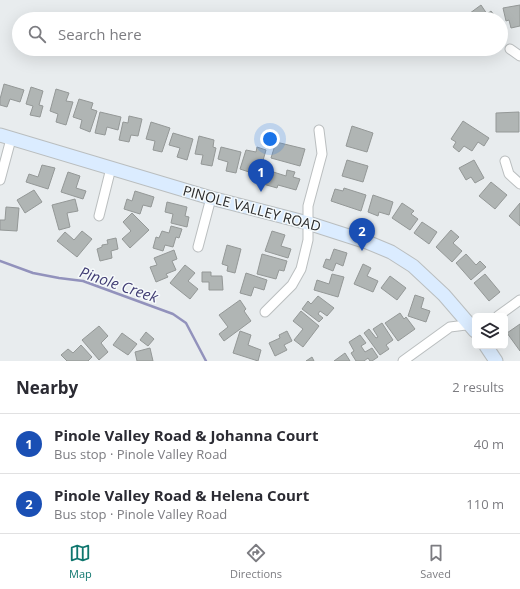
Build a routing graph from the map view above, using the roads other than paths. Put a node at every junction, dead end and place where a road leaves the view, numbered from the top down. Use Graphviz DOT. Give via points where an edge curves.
graph roads {
  1 [pos="510,49"];
  2 [pos="520,56"];
  3 [pos="319,130"];
  4 [pos="6,137"];
  5 [pos="505,161"];
  6 [pos="112,168"];
  7 [pos="0,180"];
  8 [pos="520,184"];
  9 [pos="211,198"];
  10 [pos="98,216"];
  11 [pos="308,223"];
  12 [pos="198,247"];
  13 [pos="520,300"];
  14 [pos="265,312"];
  15 [pos="502,313"];
  16 [pos="472,325"];
  17 [pos="472,326"];
  18 [pos="488,349"];
  19 [pos="402,361"];
  20 [pos="496,361"];
  1 -- 2 [label="street"];
  3 -- 11 [label="street" via="322,154 308,206"];
  4 -- 6 [label="main road, PINOLE VALLEY ROAD"];
  4 -- 7 [label="street"];
  5 -- 8 [label="street" via="510,174"];
  6 -- 9 [label="main road, PINOLE VALLEY ROAD"];
  6 -- 10 [label="street"];
  9 -- 11 [label="main road, PINOLE VALLEY ROAD"];
  9 -- 12 [label="street"];
  11 -- 14 [label="street" via="308,240 301,268 292,285"];
  11 -- 16 [label="main road, PINOLE VALLEY ROAD" via="391,252 413,266"];
  13 -- 15 [label="street"];
  17 -- 19 [label="street" via="450,327"];
  18 -- 20 [label="main road"];
}
